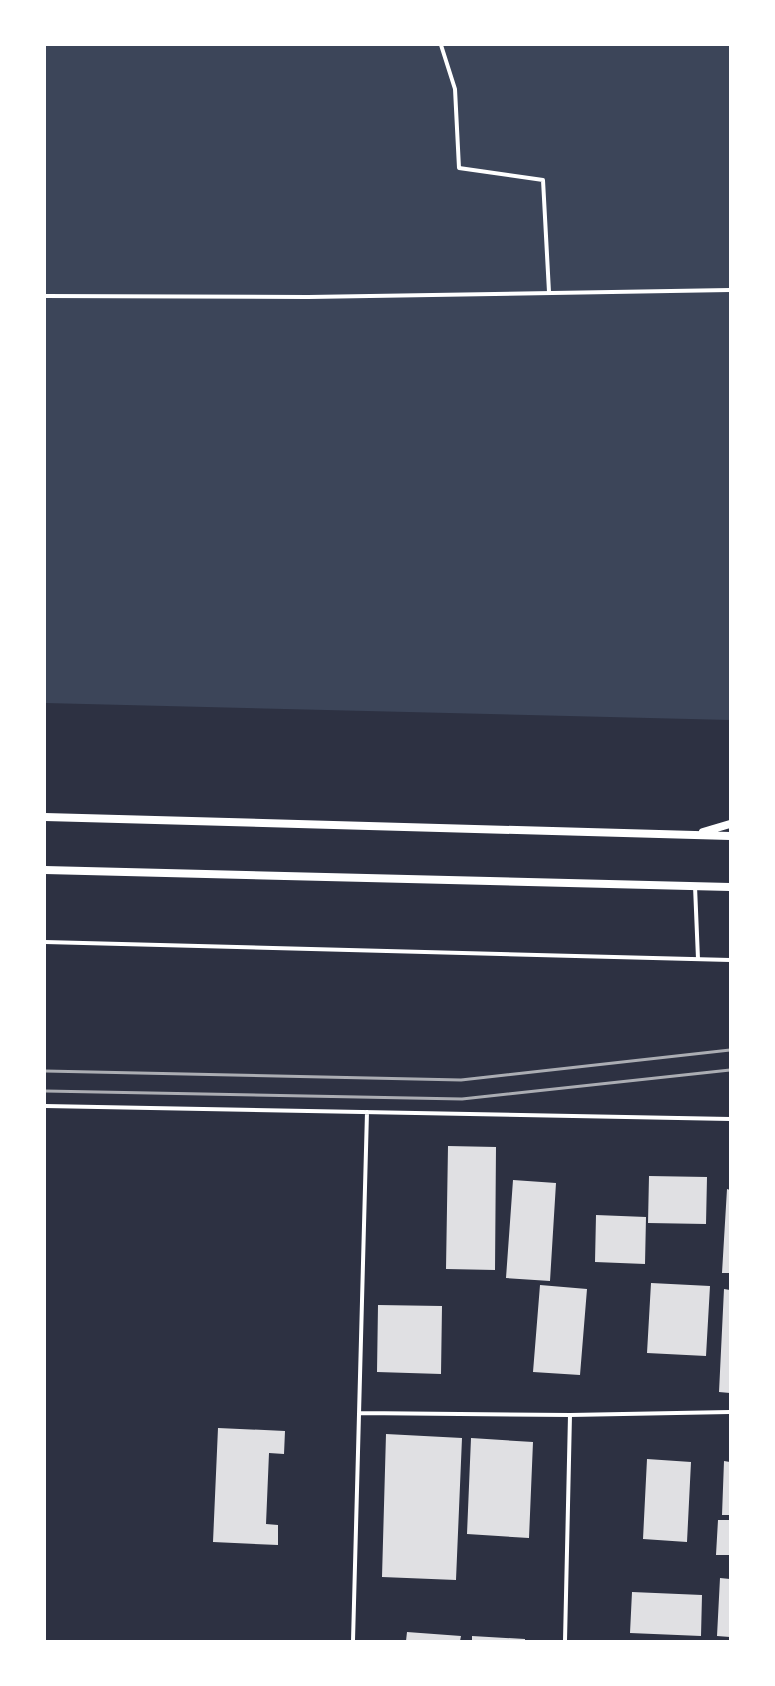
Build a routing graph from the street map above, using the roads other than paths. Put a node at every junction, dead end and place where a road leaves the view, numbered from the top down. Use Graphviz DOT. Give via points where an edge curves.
graph roads {
  1 [pos="441,45"];
  2 [pos="730,290"];
  3 [pos="549,292"];
  4 [pos="45,296"];
  5 [pos="45,817"];
  6 [pos="730,824"];
  7 [pos="694,834"];
  8 [pos="730,836"];
  9 [pos="45,870"];
  10 [pos="695,886"];
  11 [pos="730,887"];
  12 [pos="45,942"];
  13 [pos="698,959"];
  14 [pos="730,960"];
  15 [pos="45,1106"];
  16 [pos="367,1112"];
  17 [pos="730,1119"];
  18 [pos="730,1412"];
  19 [pos="359,1413"];
  20 [pos="570,1415"];
  21 [pos="353,1641"];
  22 [pos="565,1641"];
  1 -- 3 [label="street" via="455,89 459,168 543,180"];
  2 -- 3 [label="street"];
  3 -- 4 [label="street" via="308,297"];
  5 -- 7 [label="main road"];
  6 -- 7 [label="main road"];
  7 -- 8 [label="main road"];
  9 -- 10 [label="main road"];
  10 -- 11 [label="main road"];
  10 -- 13 [label="street"];
  12 -- 13 [label="street"];
  13 -- 14 [label="street"];
  15 -- 16 [label="street"];
  16 -- 17 [label="street"];
  16 -- 19 [label="street"];
  18 -- 20 [label="street"];
  19 -- 20 [label="street"];
  19 -- 21 [label="street"];
  20 -- 22 [label="street"];
}
